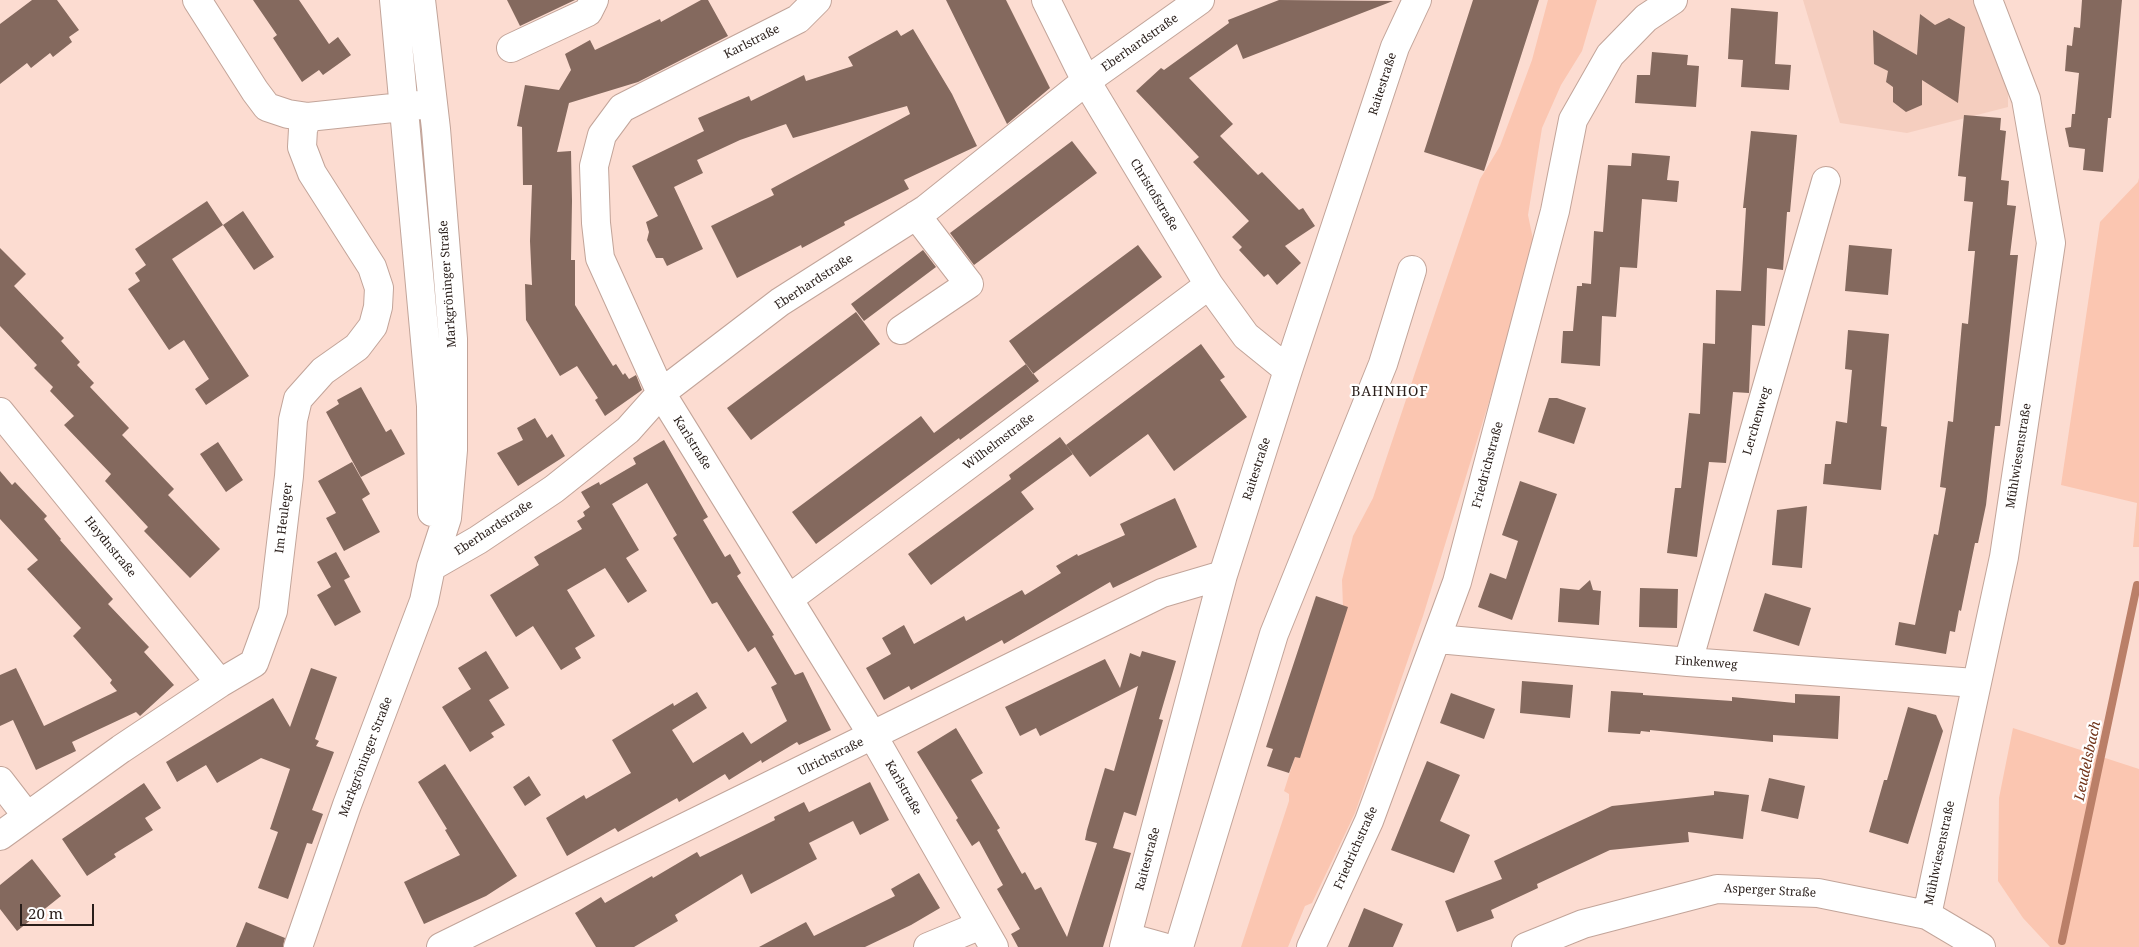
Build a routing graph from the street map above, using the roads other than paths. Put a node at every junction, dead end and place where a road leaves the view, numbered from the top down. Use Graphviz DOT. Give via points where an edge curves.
graph roads {
  1 [pos="198,0"];
  2 [pos="394,0"];
  3 [pos="421,0"];
  4 [pos="594,0"];
  5 [pos="817,0"];
  6 [pos="1046,0"];
  7 [pos="1200,0"];
  8 [pos="1417,0"];
  9 [pos="1673,0"];
  10 [pos="1988,0"];
  11 [pos="511,48"];
  12 [pos="1086,82"];
  13 [pos="433,104"];
  14 [pos="404,107"];
  15 [pos="308,117"];
  16 [pos="1826,181"];
  17 [pos="916,215"];
  18 [pos="1412,270"];
  19 [pos="1209,285"];
  20 [pos="901,330"];
  21 [pos="1288,370"];
  22 [pos="661,393"];
  23 [pos="0,412"];
  24 [pos="431,567"];
  25 [pos="1223,576"];
  26 [pos="790,598"];
  27 [pos="1438,639"];
  28 [pos="1688,662"];
  29 [pos="220,683"];
  30 [pos="1975,683"];
  31 [pos="873,736"];
  32 [pos="0,781"];
  33 [pos="27,816"];
  34 [pos="0,836"];
  35 [pos="1927,915"];
  36 [pos="988,936"];
  37 [pos="1126,942"];
  38 [pos="299,946"];
  39 [pos="441,947"];
  40 [pos="928,947"];
  41 [pos="1163,947"];
  42 [pos="1179,947"];
  43 [pos="1311,947"];
  44 [pos="1526,947"];
  45 [pos="1981,947"];
  1 -- 15 [label="street" via="268,107"];
  2 -- 14 [label="street, Markgröninger Straße"];
  3 -- 13 [label="street, Markgröninger Straße"];
  4 -- 11 [label="street" via="588,12"];
  5 -- 22 [label="street, Karlstraße" via="798,19 622,108 602,135 594,166 600,258"];
  6 -- 12 [label="street, Christofstraße"];
  7 -- 12 [label="street, Eberhardstraße"];
  8 -- 21 [label="street, Raitestraße" via="1395,47"];
  9 -- 27 [label="street, Friedrichstraße" via="1646,18 1610,55 1573,120 1554,211 1457,582"];
  10 -- 30 [label="street, Mühlwiesenstraße" via="2026,100 2051,243 2004,557"];
  12 -- 17 [label="street, Eberhardstraße"];
  12 -- 19 [label="street, Christofstraße"];
  13 -- 14 [label="street"];
  13 -- 24 [label="street, Markgröninger Straße" via="453,339 453,450 447,518"];
  14 -- 15 [label="street"];
  14 -- 24 [label="street, Markgröninger Straße" via="431,406"];
  15 -- 29 [label="street, Im Heuleger" via="303,129 302,147 312,173 372,267 378,288 378,307 373,326 357,347 323,371 298,399 293,420 273,611 254,664"];
  16 -- 28 [label="street, Lerchenweg"];
  17 -- 20 [label="street" via="969,284"];
  17 -- 22 [label="street, Eberhardstraße" via="780,302"];
  18 -- 42 [label="street" via="1383,364 1274,634"];
  19 -- 21 [label="street, Christofstraße" via="1246,336"];
  19 -- 26 [label="street, Wilhelmstraße"];
  21 -- 25 [label="street, Raitestraße"];
  22 -- 24 [label="street, Eberhardstraße" via="628,430 554,489"];
  22 -- 26 [label="street, Karlstraße"];
  23 -- 29 [label="street, Haydnstraße"];
  24 -- 38 [label="street, Markgröninger Straße" via="424,601 347,805"];
  25 -- 31 [label="street, Ulrichstraße" via="1162,593"];
  25 -- 37 [label="street, Raitestraße"];
  26 -- 31 [label="street, Karlstraße"];
  27 -- 28 [label="street, Finkenweg"];
  27 -- 43 [label="street, Friedrichstraße" via="1369,822"];
  28 -- 30 [label="street, Finkenweg"];
  29 -- 33 [label="street, Im Heuleger"];
  30 -- 35 [label="street, Mühlwiesenstraße"];
  31 -- 36 [label="street, Karlstraße"];
  31 -- 39 [label="street, Ulrichstraße"];
  32 -- 33 [label="street"];
  33 -- 34 [label="street, Im Heuleger"];
  35 -- 44 [label="street, Asperger Straße" via="1818,893 1717,889 1583,924"];
  35 -- 45 [label="street, Asperger Straße"];
  36 -- 40 [label="street"];
  37 -- 41 [label="street"];
}
